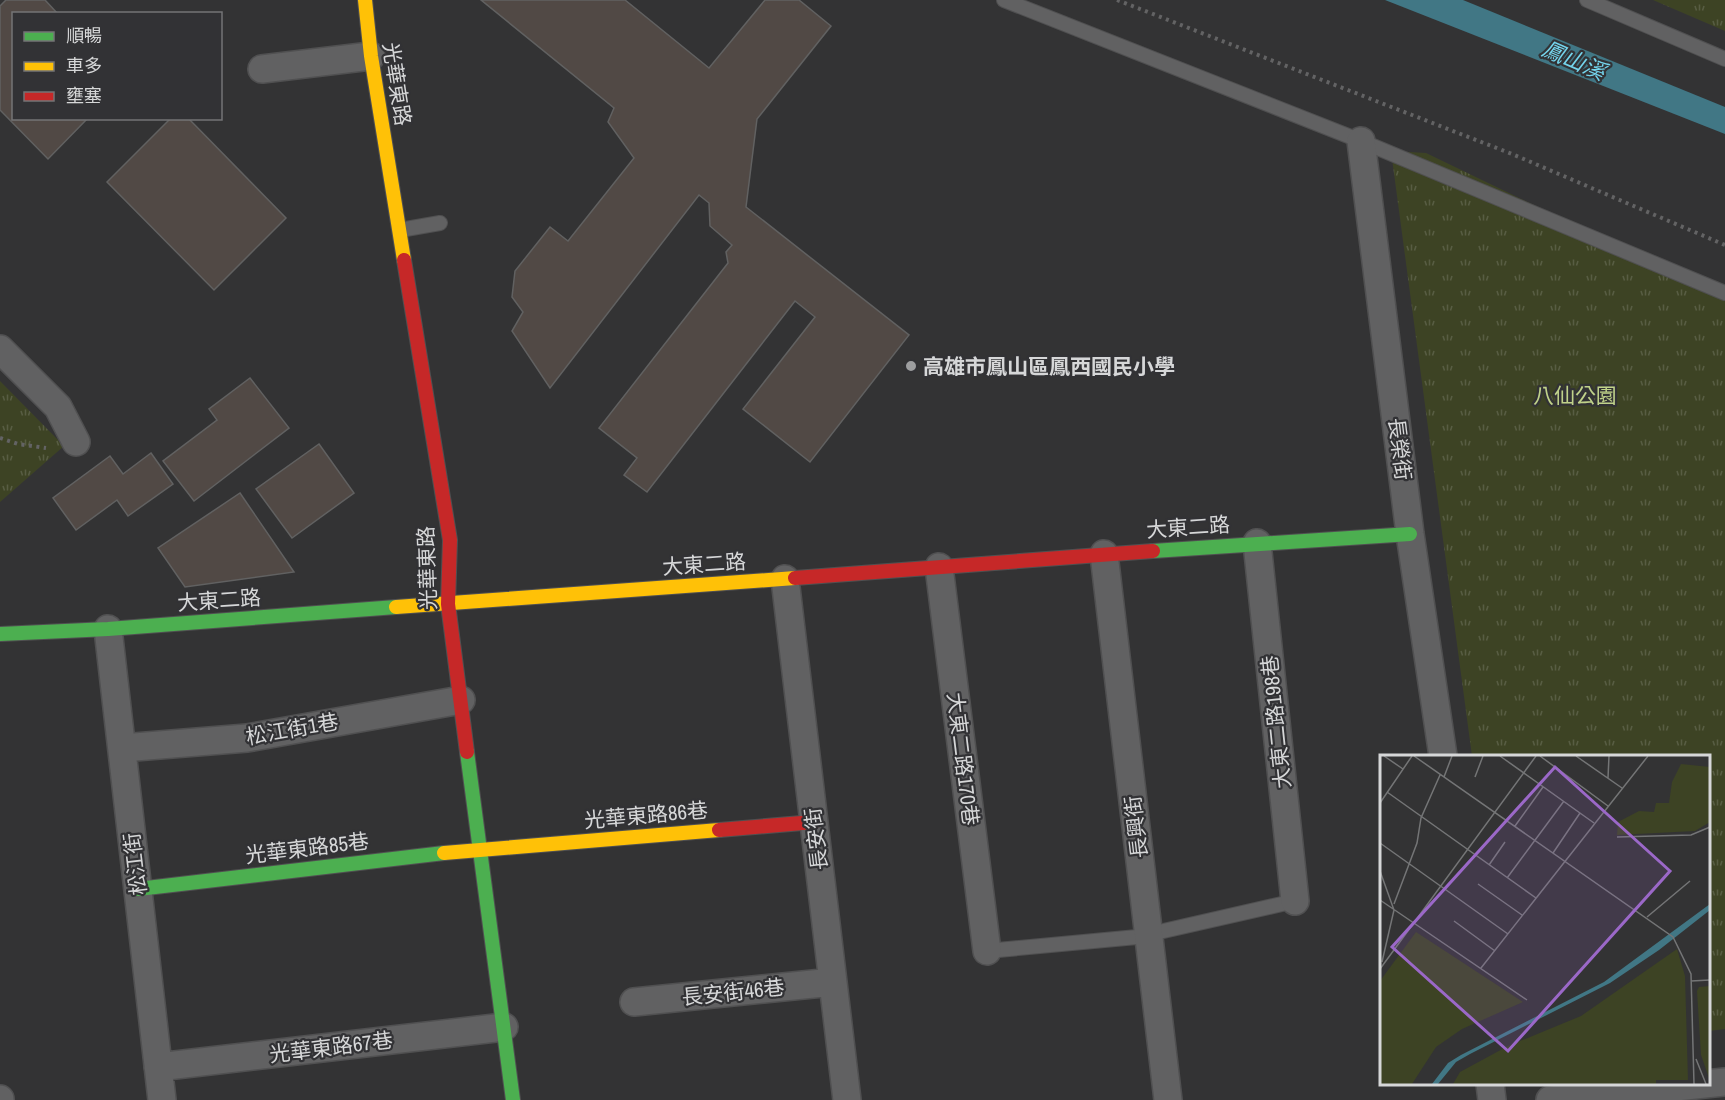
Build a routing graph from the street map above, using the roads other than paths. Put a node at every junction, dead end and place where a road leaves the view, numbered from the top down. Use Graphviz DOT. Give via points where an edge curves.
graph roads {
  1 [pos="365,0"];
  2 [pos="1004,0"];
  3 [pos="1587,0"];
  4 [pos="371,57"];
  5 [pos="1725,60"];
  6 [pos="262,69"];
  7 [pos="1361,141"];
  8 [pos="440,222"];
  9 [pos="400,230"];
  10 [pos="1725,293"];
  11 [pos="0,349"];
  12 [pos="76,442"];
  13 [pos="1410,534"];
  14 [pos="1257,543"];
  15 [pos="1104,554"];
  16 [pos="939,567"];
  17 [pos="785,579"];
  18 [pos="448,604"];
  19 [pos="108,629"];
  20 [pos="0,634"];
  21 [pos="461,700"];
  22 [pos="122,748"];
  23 [pos="1443,755"];
  24 [pos="814,822"];
  25 [pos="481,849"];
  26 [pos="138,889"];
  27 [pos="1295,901"];
  28 [pos="1149,934"];
  29 [pos="987,951"];
  30 [pos="833,982"];
  31 [pos="634,1002"];
  32 [pos="504,1027"];
  33 [pos="158,1067"];
  34 [pos="1725,1082"];
  35 [pos="1710,1084"];
  36 [pos="1490,1085"];
  37 [pos="1696,1085"];
  38 [pos="162,1100"];
  39 [pos="513,1100"];
  40 [pos="848,1100"];
  41 [pos="1168,1100"];
  42 [pos="1492,1100"];
  43 [pos="1550,1100"];
  1 -- 4 [label="street, 光華東路"];
  2 -- 7 [label="lane"];
  3 -- 5 [label="lane"];
  4 -- 6 [label="street"];
  4 -- 9 [label="street, 光華東路"];
  7 -- 10 [label="lane"];
  7 -- 13 [label="street, 長榮街"];
  8 -- 9 [label="lane"];
  9 -- 18 [label="street, 光華東路" via="450,540"];
  11 -- 12 [label="street" via="58,407"];
  13 -- 14 [label="street, 大東二路"];
  13 -- 23 [label="street, 長榮街"];
  14 -- 15 [label="street, 大東二路"];
  14 -- 27 [label="street, 大東二路198巷"];
  15 -- 16 [label="street, 大東二路"];
  15 -- 28 [label="street, 長興街"];
  16 -- 17 [label="street, 大東二路"];
  16 -- 29 [label="street, 大東二路170巷"];
  17 -- 18 [label="street, 大東二路"];
  17 -- 24 [label="street, 長安街"];
  18 -- 19 [label="street, 大東二路"];
  18 -- 21 [label="street, 光華東路"];
  19 -- 20 [label="street, 大東二路"];
  19 -- 22 [label="street, 松江街"];
  21 -- 22 [label="street, 松江街1巷" via="248,738"];
  21 -- 25 [label="street, 光華東路"];
  22 -- 26 [label="street, 松江街"];
  24 -- 25 [label="street, 光華東路86巷"];
  24 -- 30 [label="street, 長安街"];
  25 -- 26 [label="street, 光華東路85巷"];
  25 -- 32 [label="street, 光華東路"];
  26 -- 33 [label="street, 松江街"];
  27 -- 28 [label="lane"];
  28 -- 29 [label="lane"];
  28 -- 41 [label="street, 長興街"];
  30 -- 31 [label="street, 長安街46巷"];
  30 -- 40 [label="street, 長安街"];
  32 -- 33 [label="street, 光華東路67巷"];
  32 -- 39 [label="street, 光華東路"];
  33 -- 38 [label="street, 松江街"];
  34 -- 35 [label="street"];
  36 -- 42 [label="street"];
  37 -- 43 [label="street"];
}
